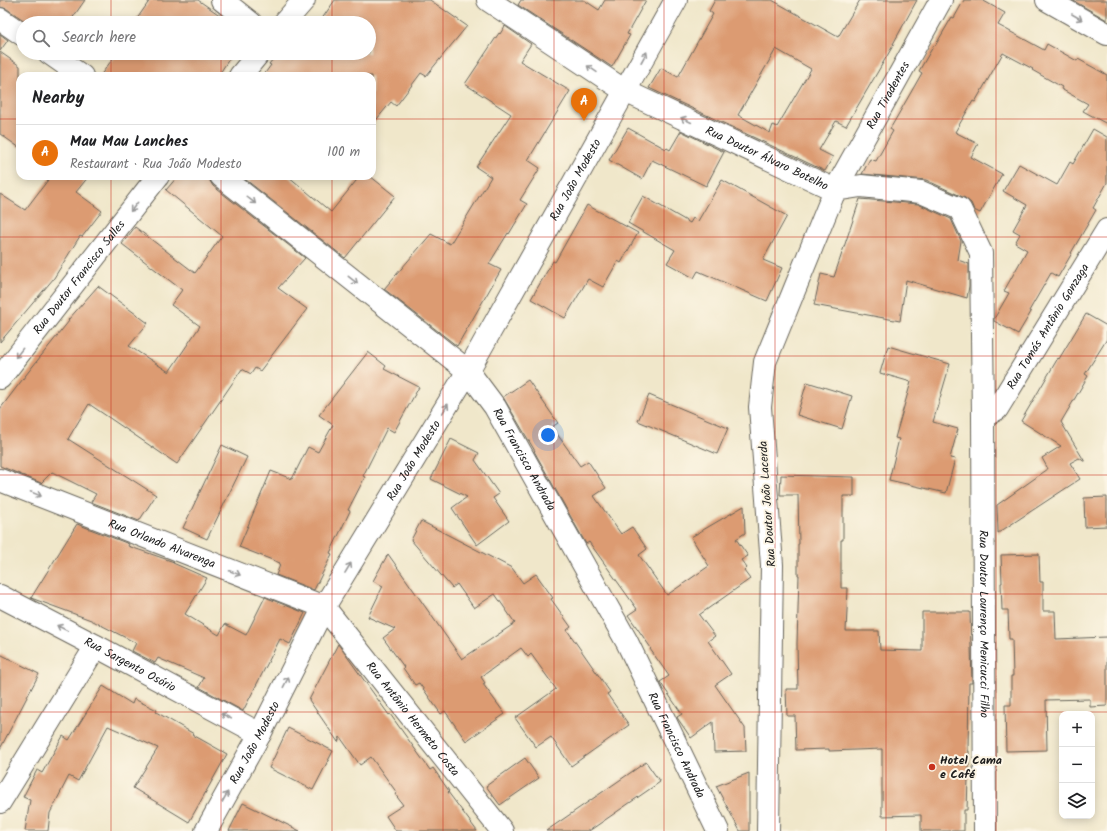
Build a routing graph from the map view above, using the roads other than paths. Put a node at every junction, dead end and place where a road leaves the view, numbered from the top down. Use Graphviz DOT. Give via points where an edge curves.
graph roads {
  1 [pos="222,0"];
  2 [pos="304,0"];
  3 [pos="488,0"];
  4 [pos="676,0"];
  5 [pos="941,0"];
  6 [pos="1047,0"];
  7 [pos="242,16"];
  8 [pos="290,16"];
  9 [pos="0,19"];
  10 [pos="16,30"];
  11 [pos="1107,34"];
  12 [pos="59,60"];
  13 [pos="253,60"];
  14 [pos="76,72"];
  15 [pos="243,72"];
  16 [pos="625,91"];
  17 [pos="155,180"];
  18 [pos="225,180"];
  19 [pos="835,190"];
  20 [pos="1107,230"];
  21 [pos="468,371"];
  22 [pos="0,378"];
  23 [pos="983,417"];
  24 [pos="0,480"];
  25 [pos="0,596"];
  26 [pos="324,607"];
  27 [pos="96,646"];
  28 [pos="260,734"];
  29 [pos="0,802"];
  30 [pos="206,831"];
  31 [pos="502,831"];
  32 [pos="718,831"];
  33 [pos="768,831"];
  34 [pos="985,831"];
  1 -- 7 [label="street"];
  2 -- 8 [label="street"];
  16 -- 3 [label="street, Rua Doutor Álvaro Botelho, one-way"];
  16 -- 4 [label="street, Rua João Modesto, one-way"];
  5 -- 19 [label="street, Rua Tiradentes"];
  6 -- 11 [label="street, one-way"];
  9 -- 10 [label="street"];
  12 -- 14 [label="street"];
  13 -- 15 [label="street"];
  19 -- 16 [label="street, Rua Doutor Álvaro Botelho, one-way"];
  16 -- 21 [label="street, Rua João Modesto"];
  17 -- 22 [label="street, Rua Doutor Francisco Salles, one-way"];
  18 -- 21 [label="street, Rua Francisco Andrada, one-way"];
  19 -- 23 [label="street, Rua Doutor Álvaro Botelho" via="861,186 921,192 960,209 981,253"];
  19 -- 33 [label="street, Rua Doutor João Lacerda" via="765,362 760,406 772,565"];
  20 -- 23 [label="street, Rua Tomás Antônio Gonzaga" via="997,409"];
  26 -- 21 [label="street, Rua João Modesto, one-way"];
  21 -- 32 [label="street, Rua Francisco Andrada" via="495,407 627,642"];
  23 -- 34 [label="street, Rua Doutor Lourenço Menicucci Filho"];
  24 -- 26 [label="street, Rua Orlando Alvarenga, one-way"];
  27 -- 25 [label="street, Rua Sargento Osório, one-way"];
  28 -- 26 [label="street, Rua João Modesto, one-way"];
  26 -- 31 [label="street, Rua Antônio Hermeto Costa"];
  28 -- 27 [label="street, Rua Sargento Osório, one-way"];
  27 -- 29 [label="street"];
  30 -- 28 [label="street, Rua João Modesto, one-way"];
}
